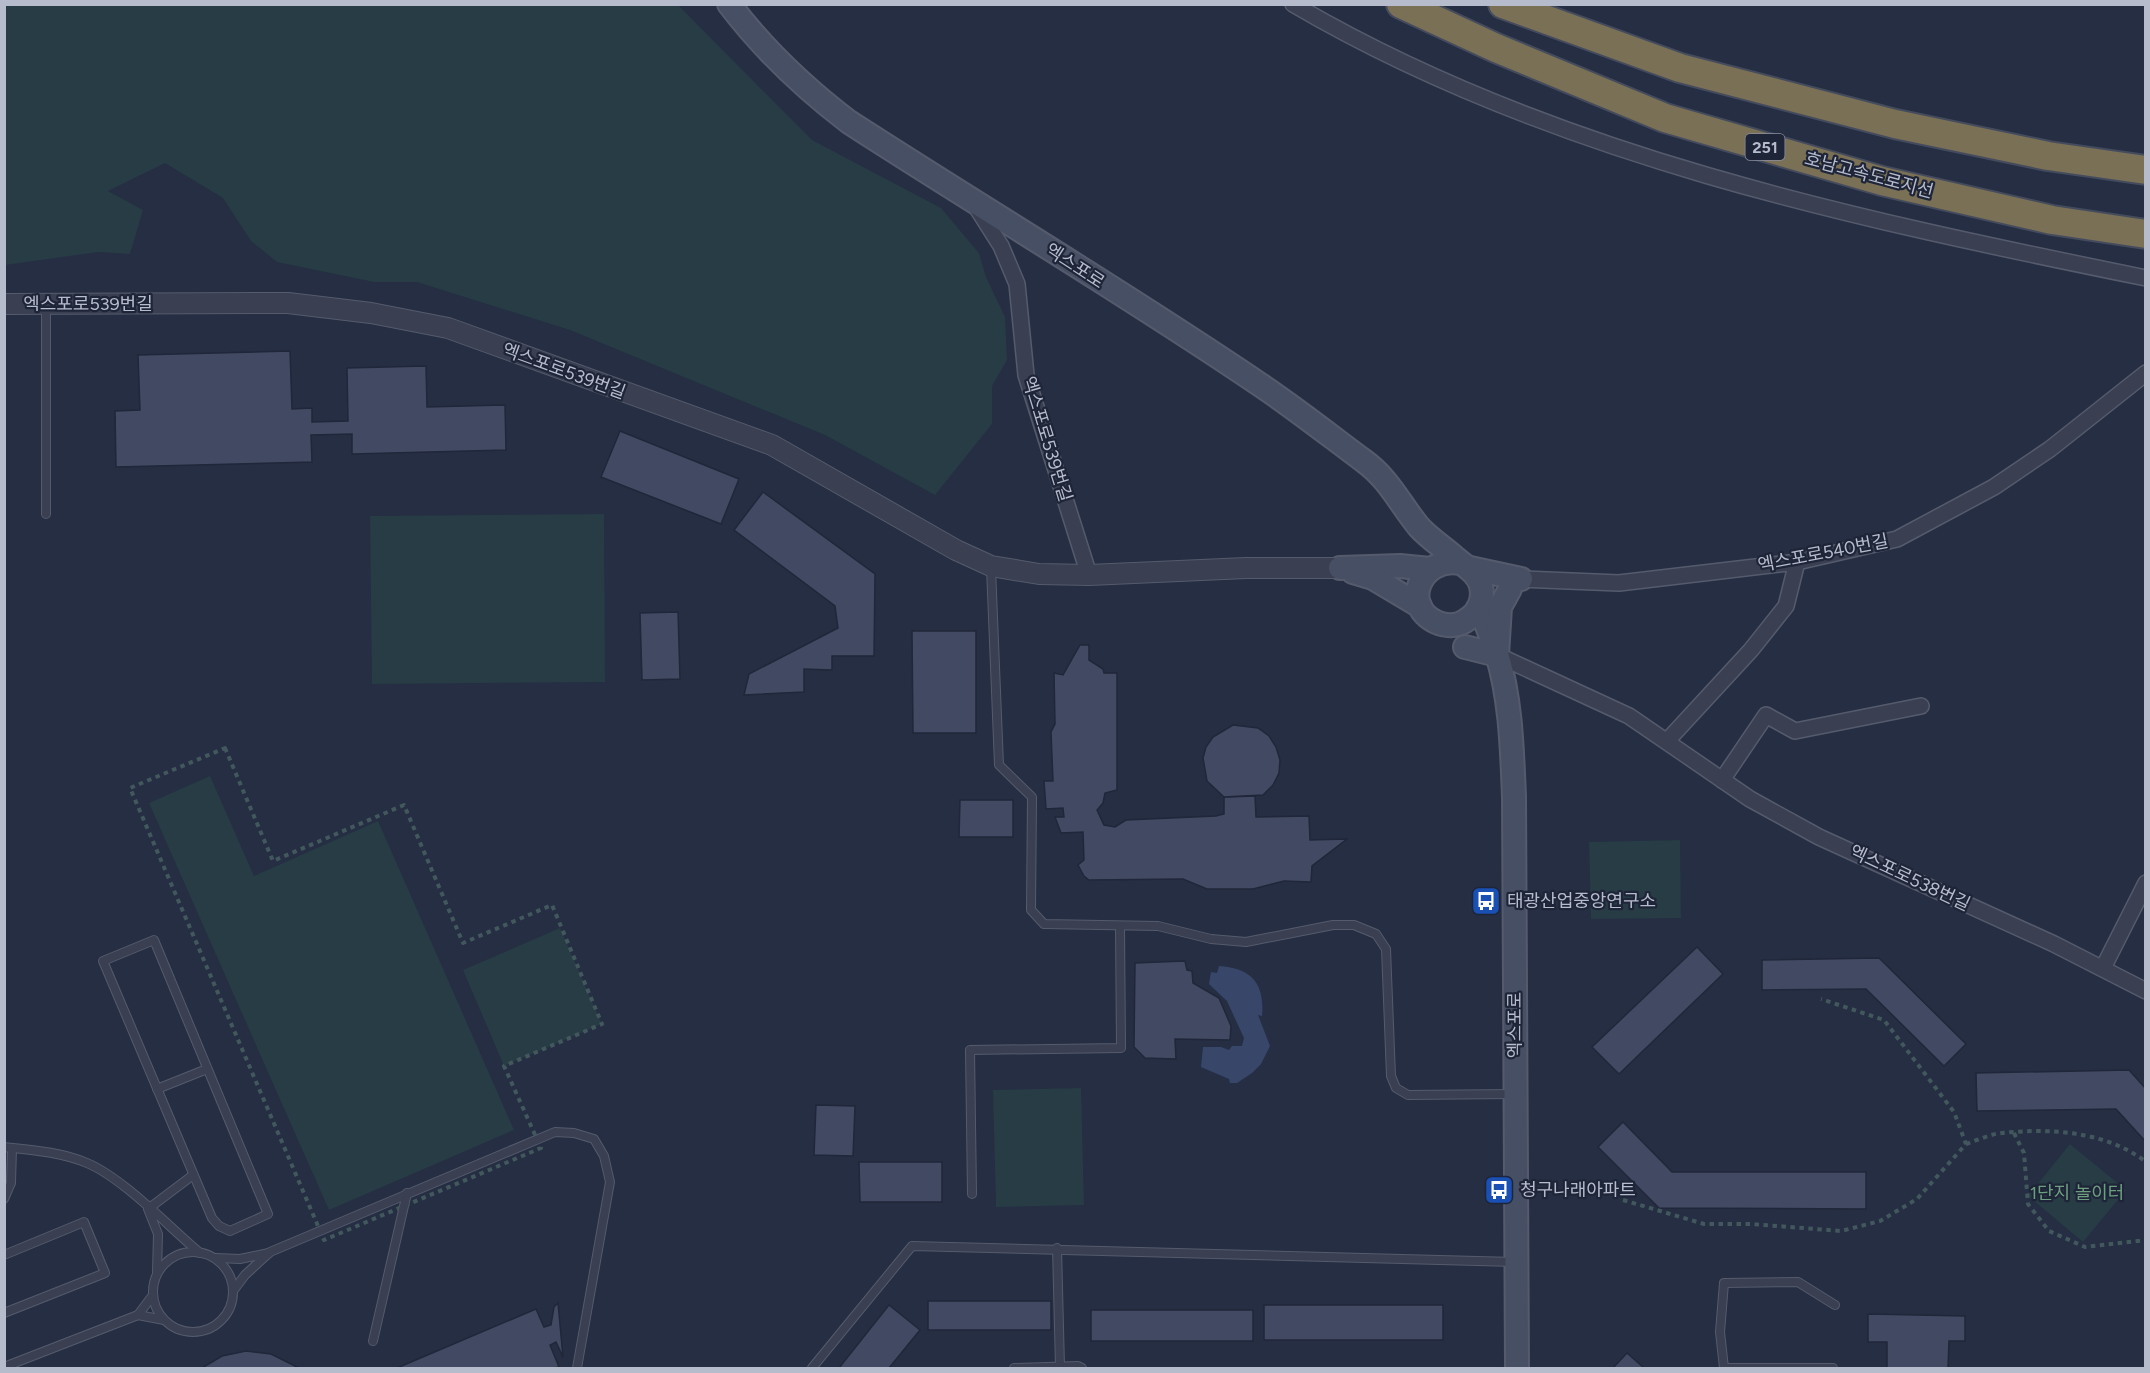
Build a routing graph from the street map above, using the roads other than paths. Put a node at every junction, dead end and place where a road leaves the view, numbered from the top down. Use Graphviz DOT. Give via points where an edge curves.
graph roads {
  1 [pos="1293,4"];
  2 [pos="1401,4"];
  3 [pos="1503,4"];
  4 [pos="729,5"];
  5 [pos="2145,170"];
  6 [pos="973,203"];
  7 [pos="2145,234"];
  8 [pos="2145,278"];
  9 [pos="4,304"];
  10 [pos="46,304"];
  11 [pos="2145,373"];
  12 [pos="46,514"];
  13 [pos="1420,532"];
  14 [pos="1797,562"];
  15 [pos="991,566"];
  16 [pos="1465,566"];
  17 [pos="1389,567"];
  18 [pos="1340,568"];
  19 [pos="1431,568"];
  20 [pos="1089,575"];
  21 [pos="1515,584"];
  22 [pos="1481,601"];
  23 [pos="1420,606"];
  24 [pos="1443,625"];
  25 [pos="1465,647"];
  26 [pos="1497,656"];
  27 [pos="1502,682"];
  28 [pos="1921,706"];
  29 [pos="1667,741"];
  30 [pos="1722,780"];
  31 [pos="2145,883"];
  32 [pos="1120,927"];
  33 [pos="2103,968"];
  34 [pos="2145,991"];
  35 [pos="207,1069"];
  36 [pos="157,1089"];
  37 [pos="1515,1094"];
  38 [pos="8,1147"];
  39 [pos="194,1174"];
  40 [pos="407,1193"];
  41 [pos="972,1194"];
  42 [pos="4,1199"];
  43 [pos="148,1209"];
  44 [pos="1057,1248"];
  45 [pos="270,1252"];
  46 [pos="200,1253"];
  47 [pos="4,1255"];
  48 [pos="209,1256"];
  49 [pos="1516,1262"];
  50 [pos="156,1277"];
  51 [pos="233,1291"];
  52 [pos="153,1295"];
  53 [pos="1835,1305"];
  54 [pos="4,1313"];
  55 [pos="138,1315"];
  56 [pos="164,1320"];
  57 [pos="373,1341"];
  58 [pos="4,1367"];
  59 [pos="1060,1367"];
  60 [pos="578,1368"];
  61 [pos="812,1368"];
  62 [pos="1014,1368"];
  63 [pos="1082,1368"];
  64 [pos="1517,1368"];
  65 [pos="1833,1368"];
  1 -- 8 [label="street" via="1351,39 1472,93 1617,147 1797,199 1979,244"];
  2 -- 7 [label="highway, 호남고속도로지선 / 251" via="1665,118 1882,181 2052,220"];
  3 -- 5 [label="highway" via="1680,68 1895,124 2048,156"];
  4 -- 6 [label="main road, 엑스포로" via="761,45 807,90"];
  6 -- 13 [label="main road, 엑스포로" via="1260,384 1367,464 1397,493"];
  6 -- 20 [label="street, 엑스포로539번길" via="1001,246 1017,284 1026,375"];
  9 -- 10 [label="street, 엑스포로539번길"];
  10 -- 12 [label="lane"];
  10 -- 15 [label="street, 엑스포로539번길" via="288,303 448,328 772,445"];
  11 -- 14 [label="street, 엑스포로540번길" via="2050,449 1994,487 1934,520 1897,539"];
  13 -- 16 [label="main road"];
  13 -- 17 [label="main road" via="1409,555"];
  13 -- 19 [label="main road"];
  14 -- 21 [label="street, 엑스포로540번길" via="1619,583"];
  14 -- 29 [label="street" via="1786,606"];
  15 -- 20 [label="street, 엑스포로539번길" via="1040,574"];
  15 -- 32 [label="lane" via="999,765 1032,797 1031,910 1044,924"];
  16 -- 19 [label="main road" via="1451,562"];
  16 -- 21 [label="main road"];
  16 -- 22 [label="main road" via="1481,585"];
  17 -- 18 [label="main road"];
  17 -- 19 [label="main road"];
  18 -- 20 [label="street, 엑스포로539번길"];
  18 -- 23 [label="main road" via="1373,578"];
  19 -- 23 [label="main road" via="1419,586"];
  21 -- 22 [label="main road"];
  21 -- 26 [label="main road" via="1500,607"];
  22 -- 24 [label="main road" via="1465,622"];
  22 -- 26 [label="main road"];
  23 -- 24 [label="main road"];
  24 -- 25 [label="main road"];
  25 -- 26 [label="main road"];
  25 -- 27 [label="main road"];
  26 -- 27 [label="main road, 엑스포로"];
  26 -- 29 [label="street, 엑스포로538번길" via="1629,716"];
  27 -- 37 [label="main road, 엑스포로" via="1510,729 1514,797"];
  28 -- 30 [label="street" via="1795,731 1766,716"];
  29 -- 30 [label="street, 엑스포로538번길"];
  30 -- 33 [label="street, 엑스포로538번길" via="1819,837"];
  31 -- 33 [label="street"];
  32 -- 37 [label="lane" via="1158,926 1211,939 1246,942 1333,926 1354,926 1376,934 1386,949 1391,1076 1396,1089 1408,1095"];
  32 -- 41 [label="lane" via="1121,1048 970,1050"];
  33 -- 34 [label="street, 엑스포로538번길"];
  35 -- 36 [label="lane"];
  35 -- 36 [label="lane" via="154,940 103,961"];
  35 -- 39 [label="lane" via="268,1214 230,1231 219,1226"];
  36 -- 39 [label="lane"];
  37 -- 49 [label="main road, 엑스포로"];
  38 -- 42 [label="lane" via="11,1183"];
  38 -- 43 [label="lane" via="63,1155 86,1163 118,1182"];
  39 -- 43 [label="lane"];
  40 -- 45 [label="lane"];
  40 -- 57 [label="lane"];
  40 -- 60 [label="lane" via="555,1131 594,1139 604,1156 610,1182"];
  43 -- 46 [label="lane"];
  43 -- 50 [label="lane" via="158,1234"];
  44 -- 49 [label="lane"];
  44 -- 59 [label="lane"];
  44 -- 61 [label="lane" via="912,1246"];
  45 -- 48 [label="lane" via="225,1260"];
  45 -- 51 [label="lane"];
  46 -- 48 [label="lane"];
  46 -- 50 [label="lane" via="174,1257"];
  47 -- 54 [label="lane" via="84,1222 105,1273"];
  48 -- 51 [label="lane" via="223,1266"];
  49 -- 64 [label="main road, 엑스포로"];
  50 -- 52 [label="lane"];
  51 -- 56 [label="lane" via="224,1318 208,1329 190,1332"];
  52 -- 55 [label="lane"];
  52 -- 56 [label="lane"];
  53 -- 65 [label="lane" via="1798,1282 1725,1283 1720,1332 1725,1368"];
  55 -- 56 [label="lane"];
  55 -- 58 [label="lane"];
  59 -- 62 [label="lane"];
  59 -- 63 [label="lane"];
}
